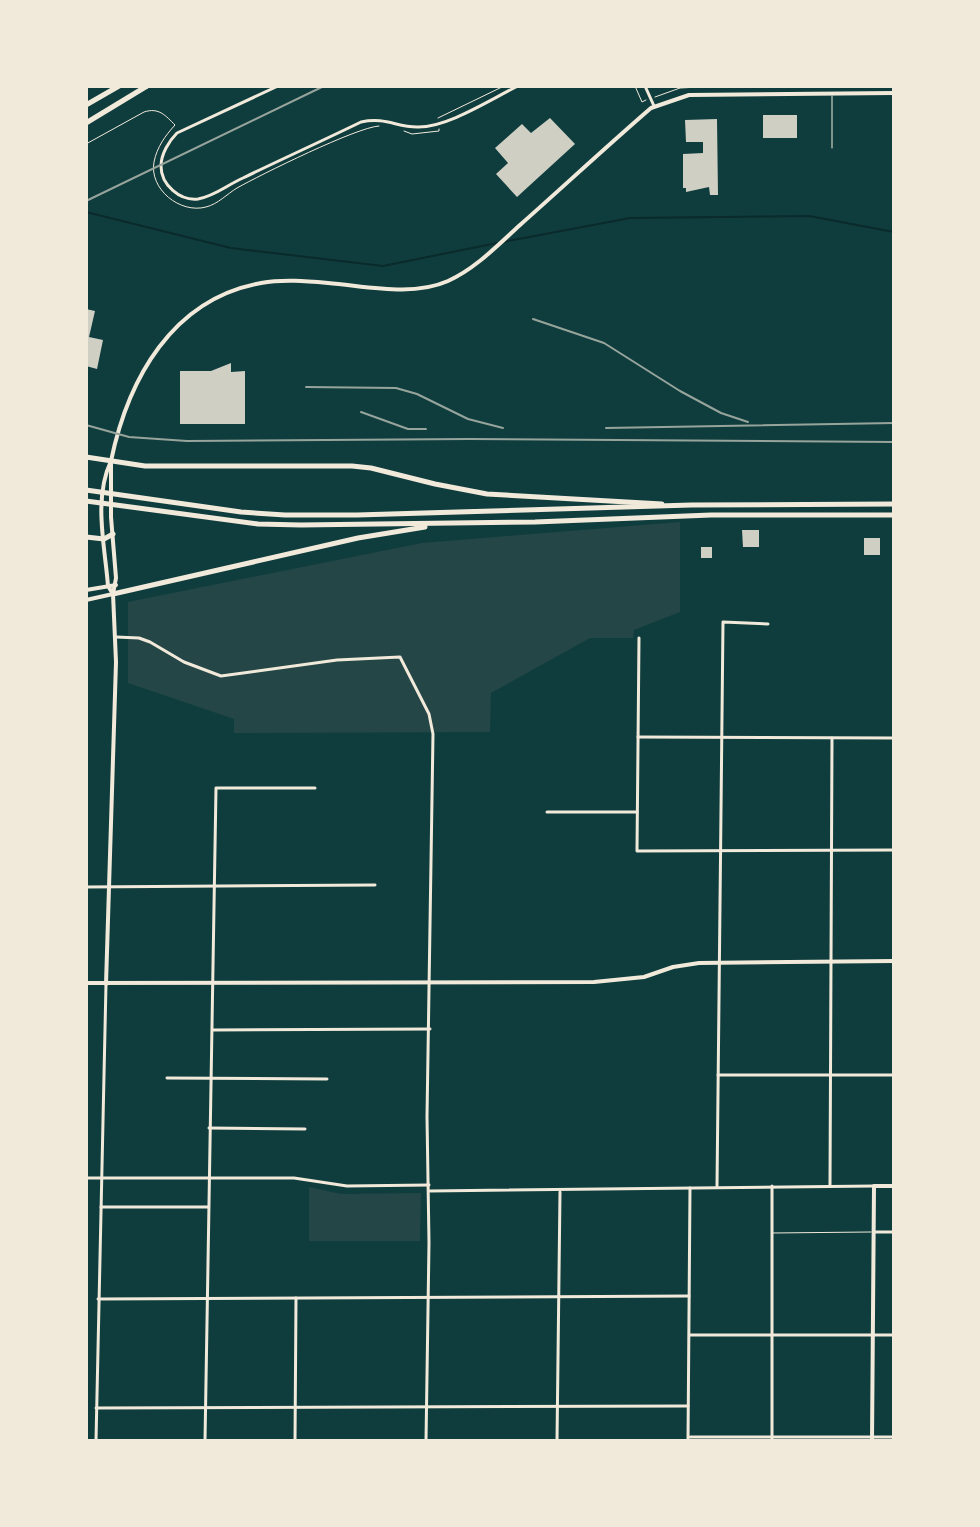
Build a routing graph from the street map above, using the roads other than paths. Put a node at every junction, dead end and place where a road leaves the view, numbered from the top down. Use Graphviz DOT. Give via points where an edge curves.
graph roads {
  1 [pos="119,86"];
  2 [pos="147,86"];
  3 [pos="278,86"];
  4 [pos="518,86"];
  5 [pos="645,86"];
  6 [pos="894,93"];
  7 [pos="832,94"];
  8 [pos="86,105"];
  9 [pos="654,106"];
  10 [pos="86,123"];
  11 [pos="832,148"];
  12 [pos="86,457"];
  13 [pos="111,461"];
  14 [pos="86,490"];
  15 [pos="86,501"];
  16 [pos="894,504"];
  17 [pos="691,505"];
  18 [pos="894,515"];
  19 [pos="448,523"];
  20 [pos="113,534"];
  21 [pos="86,537"];
  22 [pos="104,539"];
  23 [pos="116,585"];
  24 [pos="108,586"];
  25 [pos="86,590"];
  26 [pos="113,594"];
  27 [pos="86,600"];
  28 [pos="768,624"];
  29 [pos="116,637"];
  30 [pos="639,638"];
  31 [pos="637,737"];
  32 [pos="721,738"];
  33 [pos="832,738"];
  34 [pos="894,738"];
  35 [pos="315,788"];
  36 [pos="547,812"];
  37 [pos="637,812"];
  38 [pos="894,850"];
  39 [pos="719,851"];
  40 [pos="832,851"];
  41 [pos="375,885"];
  42 [pos="215,886"];
  43 [pos="86,887"];
  44 [pos="109,887"];
  45 [pos="894,961"];
  46 [pos="831,962"];
  47 [pos="719,963"];
  48 [pos="430,982"];
  49 [pos="86,983"];
  50 [pos="213,983"];
  51 [pos="106,984"];
  52 [pos="430,1029"];
  53 [pos="213,1030"];
  54 [pos="717,1075"];
  55 [pos="831,1075"];
  56 [pos="894,1075"];
  57 [pos="167,1078"];
  58 [pos="327,1079"];
  59 [pos="211,1080"];
  60 [pos="209,1128"];
  61 [pos="305,1129"];
  62 [pos="208,1177"];
  63 [pos="86,1178"];
  64 [pos="102,1178"];
  65 [pos="429,1185"];
  66 [pos="772,1186"];
  67 [pos="830,1186"];
  68 [pos="874,1186"];
  69 [pos="894,1186"];
  70 [pos="717,1187"];
  71 [pos="690,1188"];
  72 [pos="429,1191"];
  73 [pos="560,1192"];
  74 [pos="101,1207"];
  75 [pos="208,1207"];
  76 [pos="874,1232"];
  77 [pos="894,1232"];
  78 [pos="771,1233"];
  79 [pos="689,1296"];
  80 [pos="559,1297"];
  81 [pos="296,1298"];
  82 [pos="429,1298"];
  83 [pos="98,1299"];
  84 [pos="206,1299"];
  85 [pos="771,1333"];
  86 [pos="689,1335"];
  87 [pos="874,1335"];
  88 [pos="894,1335"];
  89 [pos="688,1406"];
  90 [pos="96,1408"];
  91 [pos="295,1408"];
  92 [pos="427,1408"];
  93 [pos="558,1408"];
  94 [pos="206,1409"];
  95 [pos="894,1437"];
  96 [pos="688,1439"];
  97 [pos="772,1439"];
  98 [pos="872,1439"];
  99 [pos="96,1441"];
  100 [pos="205,1441"];
  101 [pos="295,1441"];
  102 [pos="426,1441"];
  103 [pos="557,1441"];
  1 -- 8 [label="main road"];
  2 -- 10 [label="main road"];
  3 -- 4 [label="street" via="177,133 161,165 175,192 184,199 215,195 361,122 373,119 420,128"];
  5 -- 9 [label="street"];
  6 -- 7 [label="street"];
  7 -- 9 [label="street" via="689,95"];
  7 -- 11 [label="lane"];
  9 -- 13 [label="street" via="464,272 434,286 263,282 209,301 154,352 125,409"];
  12 -- 13 [label="main road"];
  13 -- 17 [label="main road" via="145,466 352,466 487,494"];
  13 -- 20 [label="street"];
  13 -- 22 [label="street" via="102,495"];
  14 -- 17 [label="main road" via="241,512 308,515"];
  15 -- 19 [label="main road" via="258,524"];
  16 -- 17 [label="main road"];
  18 -- 19 [label="main road"];
  19 -- 26 [label="main road"];
  20 -- 22 [label="main road"];
  20 -- 23 [label="street"];
  21 -- 22 [label="main road"];
  22 -- 24 [label="street"];
  23 -- 24 [label="street"];
  23 -- 26 [label="street"];
  24 -- 25 [label="street"];
  24 -- 26 [label="street"];
  26 -- 27 [label="street"];
  26 -- 29 [label="street"];
  28 -- 32 [label="street" via="723,622"];
  29 -- 44 [label="street"];
  29 -- 48 [label="street" via="150,642 221,676 400,657 429,714 433,734"];
  30 -- 31 [label="street"];
  31 -- 32 [label="street"];
  31 -- 37 [label="street"];
  32 -- 33 [label="street"];
  32 -- 39 [label="street"];
  33 -- 34 [label="street"];
  33 -- 40 [label="street"];
  35 -- 42 [label="street" via="216,788"];
  36 -- 37 [label="street"];
  37 -- 39 [label="street" via="637,851"];
  38 -- 40 [label="street"];
  39 -- 40 [label="street"];
  39 -- 47 [label="street"];
  40 -- 46 [label="street"];
  41 -- 42 [label="street"];
  42 -- 44 [label="street"];
  42 -- 50 [label="street"];
  43 -- 44 [label="street"];
  44 -- 51 [label="street"];
  45 -- 46 [label="street"];
  46 -- 47 [label="street"];
  46 -- 55 [label="street"];
  47 -- 48 [label="street" via="685,965 619,981"];
  47 -- 54 [label="street"];
  48 -- 50 [label="street"];
  48 -- 52 [label="street"];
  49 -- 51 [label="street"];
  50 -- 51 [label="street"];
  50 -- 53 [label="street"];
  51 -- 64 [label="street"];
  52 -- 53 [label="street"];
  52 -- 65 [label="street"];
  53 -- 59 [label="street"];
  54 -- 55 [label="street"];
  54 -- 70 [label="street"];
  55 -- 56 [label="street"];
  55 -- 67 [label="street"];
  57 -- 59 [label="street"];
  58 -- 59 [label="street"];
  59 -- 60 [label="street"];
  60 -- 61 [label="street"];
  60 -- 62 [label="street"];
  62 -- 64 [label="street"];
  62 -- 65 [label="street"];
  62 -- 75 [label="street"];
  63 -- 64 [label="street"];
  64 -- 74 [label="street"];
  65 -- 72 [label="street"];
  66 -- 67 [label="street"];
  66 -- 70 [label="street"];
  66 -- 78 [label="street"];
  67 -- 68 [label="street"];
  68 -- 69 [label="street"];
  68 -- 76 [label="street"];
  70 -- 71 [label="street"];
  71 -- 73 [label="street"];
  71 -- 79 [label="street"];
  72 -- 73 [label="street"];
  72 -- 82 [label="street"];
  73 -- 80 [label="street"];
  74 -- 75 [label="street"];
  74 -- 83 [label="street"];
  75 -- 84 [label="street"];
  76 -- 77 [label="street"];
  76 -- 78 [label="lane"];
  76 -- 87 [label="street"];
  78 -- 85 [label="street"];
  79 -- 80 [label="street"];
  79 -- 86 [label="street"];
  80 -- 82 [label="street"];
  80 -- 93 [label="street"];
  81 -- 82 [label="street"];
  81 -- 84 [label="street"];
  81 -- 91 [label="street"];
  82 -- 92 [label="street"];
  83 -- 84 [label="street"];
  83 -- 90 [label="street"];
  84 -- 94 [label="street"];
  85 -- 86 [label="street"];
  85 -- 87 [label="street"];
  85 -- 97 [label="street"];
  86 -- 89 [label="street"];
  87 -- 88 [label="street"];
  87 -- 98 [label="street"];
  89 -- 93 [label="street"];
  89 -- 96 [label="street"];
  90 -- 94 [label="street"];
  90 -- 99 [label="street"];
  91 -- 92 [label="street"];
  91 -- 94 [label="street"];
  91 -- 101 [label="street"];
  92 -- 93 [label="street"];
  92 -- 102 [label="street"];
  93 -- 103 [label="street"];
  94 -- 100 [label="street"];
  95 -- 98 [label="street"];
  96 -- 97 [label="street"];
  97 -- 98 [label="street"];
}
